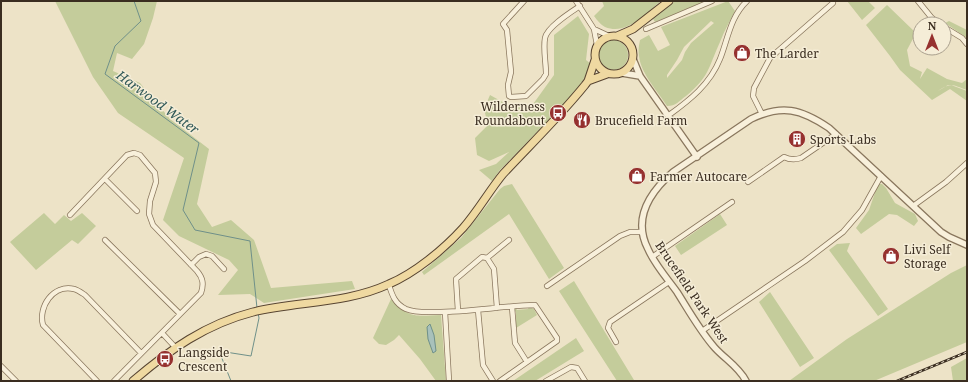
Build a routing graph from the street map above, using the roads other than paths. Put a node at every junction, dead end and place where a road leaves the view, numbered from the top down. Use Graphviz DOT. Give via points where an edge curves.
graph roads {
  1 [pos="576,1"];
  2 [pos="670,1"];
  3 [pos="712,1"];
  4 [pos="738,1"];
  5 [pos="747,1"];
  6 [pos="918,1"];
  7 [pos="522,2"];
  8 [pos="834,3"];
  9 [pos="742,5"];
  10 [pos="580,6"];
  11 [pos="930,16"];
  12 [pos="594,29"];
  13 [pos="646,29"];
  14 [pos="633,30"];
  15 [pos="952,32"];
  16 [pos="609,36"];
  17 [pos="617,36"];
  18 [pos="967,44"];
  19 [pos="597,45"];
  20 [pos="630,45"];
  21 [pos="633,59"];
  22 [pos="595,60"];
  23 [pos="622,73"];
  24 [pos="607,74"];
  25 [pos="640,76"];
  26 [pos="588,81"];
  27 [pos="762,114"];
  28 [pos="669,115"];
  29 [pos="836,134"];
  30 [pos="697,157"];
  31 [pos="967,163"];
  32 [pos="881,176"];
  33 [pos="105,179"];
  34 [pos="748,182"];
  35 [pos="732,202"];
  36 [pos="913,206"];
  37 [pos="137,211"];
  38 [pos="70,215"];
  39 [pos="642,232"];
  40 [pos="105,240"];
  41 [pos="509,240"];
  42 [pos="967,244"];
  43 [pos="652,257"];
  44 [pos="487,258"];
  45 [pos="191,264"];
  46 [pos="224,269"];
  47 [pos="669,282"];
  48 [pos="389,285"];
  49 [pos="547,286"];
  50 [pos="512,307"];
  51 [pos="497,308"];
  52 [pos="478,310"];
  53 [pos="458,311"];
  54 [pos="444,312"];
  55 [pos="180,314"];
  56 [pos="702,331"];
  57 [pos="162,333"];
  58 [pos="616,342"];
  59 [pos="175,347"];
  60 [pos="141,353"];
  61 [pos="527,362"];
  62 [pos="1,366"];
  63 [pos="16,381"];
  64 [pos="97,381"];
  65 [pos="114,381"];
  66 [pos="133,381"];
  67 [pos="449,381"];
  68 [pos="493,381"];
  69 [pos="500,381"];
  70 [pos="546,381"];
  71 [pos="585,381"];
  72 [pos="746,381"];
  1 -- 10 [label="street"];
  2 -- 14 [label="main road"];
  3 -- 13 [label="street"];
  4 -- 9 [label="street"];
  5 -- 9 [label="street"];
  6 -- 11 [label="street"];
  7 -- 10 [label="street" via="503,24 507,30 511,72 508,85 511,97 526,96 543,79 546,74 545,38 548,32"];
  8 -- 27 [label="street" via="770,58 754,88 753,96"];
  9 -- 28 [label="street" via="728,31 720,59 708,80 691,99"];
  10 -- 12 [label="street"];
  12 -- 16 [label="street"];
  12 -- 19 [label="street"];
  14 -- 17 [label="main road"];
  14 -- 20 [label="main road"];
  15 -- 18 [label="street"];
  16 -- 17 [label="main road"];
  16 -- 19 [label="main road"];
  17 -- 20 [label="main road"];
  19 -- 22 [label="main road"];
  20 -- 21 [label="main road"];
  21 -- 23 [label="main road" via="631,65"];
  21 -- 25 [label="street"];
  22 -- 24 [label="main road" via="597,66"];
  22 -- 26 [label="main road"];
  23 -- 24 [label="main road"];
  23 -- 25 [label="street"];
  24 -- 26 [label="main road"];
  25 -- 28 [label="street"];
  26 -- 48 [label="main road" via="502,176 463,227 440,250 412,272"];
  27 -- 29 [label="street, Brucefield Park West" via="793,110 806,114"];
  27 -- 30 [label="street, Brucefield Park West"];
  28 -- 30 [label="street"];
  29 -- 32 [label="street, Brucefield Park West"];
  29 -- 34 [label="street" via="801,158 796,160 784,157"];
  30 -- 39 [label="street, Brucefield Park West" via="673,172 651,195 644,211"];
  31 -- 36 [label="street"];
  32 -- 36 [label="street, Brucefield Park West"];
  32 -- 56 [label="street" via="862,210 843,232"];
  33 -- 37 [label="street"];
  33 -- 38 [label="street"];
  33 -- 45 [label="street" via="127,155 140,155 155,173 156,182 149,214 153,225"];
  35 -- 43 [label="street"];
  36 -- 42 [label="street, Brucefield Park West" via="941,232"];
  39 -- 43 [label="street, Brucefield Park West"];
  39 -- 49 [label="street" via="630,232 620,236"];
  40 -- 55 [label="street"];
  41 -- 44 [label="street"];
  43 -- 47 [label="street, Brucefield Park West"];
  44 -- 51 [label="street" via="494,269"];
  44 -- 53 [label="street" via="482,258 456,279"];
  45 -- 46 [label="street" via="206,254 212,256"];
  45 -- 55 [label="street" via="202,277 203,287 201,293"];
  47 -- 56 [label="street, Brucefield Park West"];
  47 -- 58 [label="street" via="610,322 608,328"];
  48 -- 54 [label="street" via="394,300 406,309"];
  48 -- 59 [label="main road" via="356,296 253,312 201,332"];
  50 -- 51 [label="street"];
  50 -- 61 [label="street" via="515,344"];
  50 -- 61 [label="street" via="535,305 557,341"];
  51 -- 52 [label="street"];
  52 -- 53 [label="street"];
  52 -- 68 [label="street" via="483,365"];
  53 -- 54 [label="street"];
  54 -- 67 [label="street"];
  55 -- 57 [label="street"];
  56 -- 72 [label="street, Brucefield Park West"];
  57 -- 59 [label="street"];
  57 -- 60 [label="street"];
  59 -- 66 [label="main road"];
  60 -- 64 [label="street" via="85,295 75,289 60,290 44,305 43,325"];
  60 -- 65 [label="street"];
  61 -- 69 [label="street"];
  62 -- 63 [label="street"];
  70 -- 71 [label="street" via="571,367 577,368"];
}
